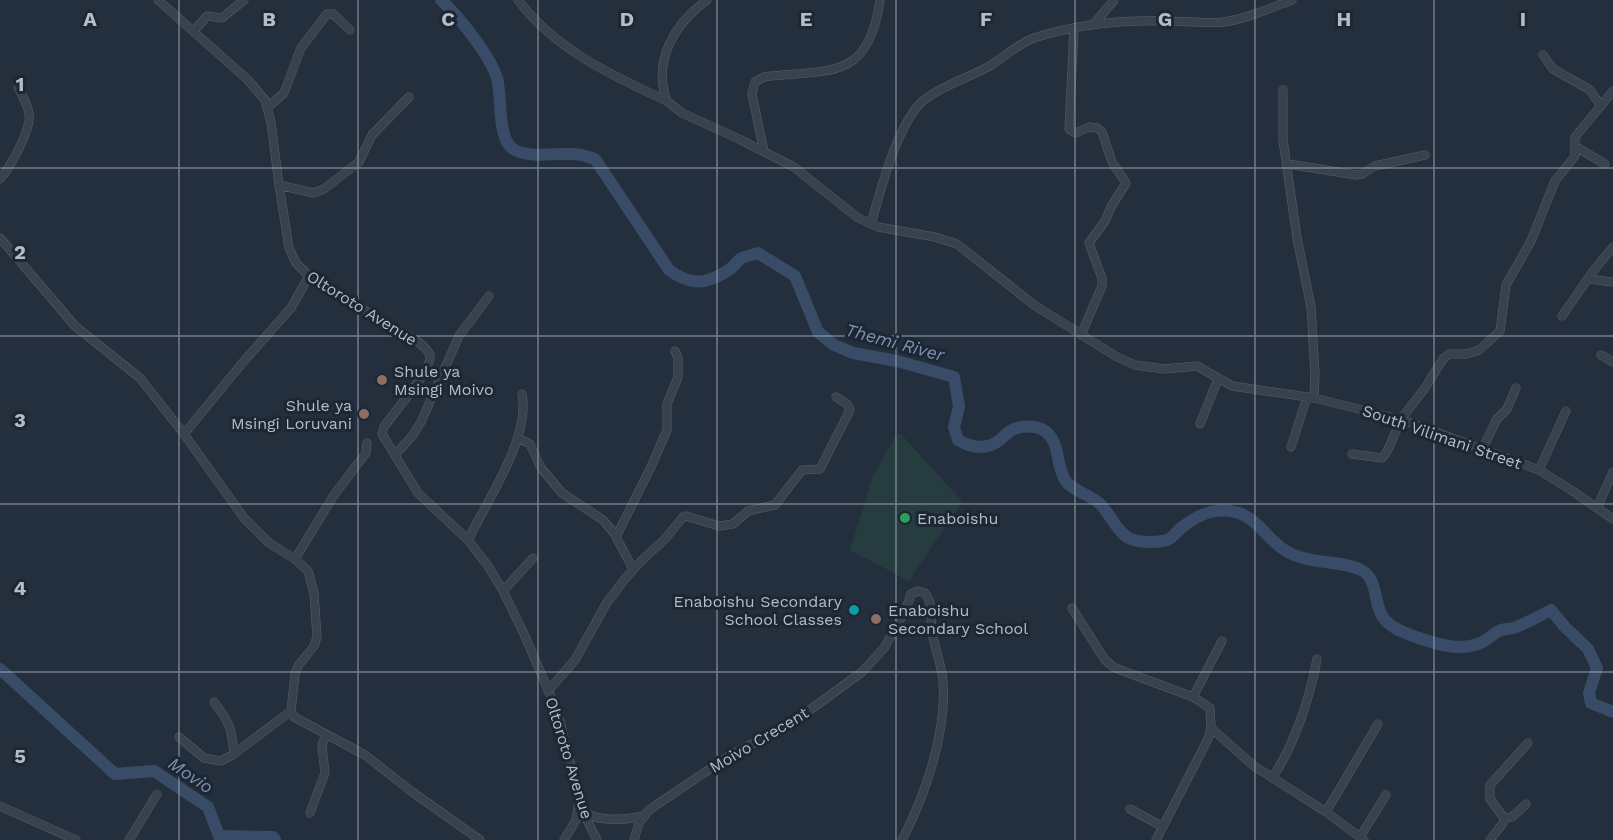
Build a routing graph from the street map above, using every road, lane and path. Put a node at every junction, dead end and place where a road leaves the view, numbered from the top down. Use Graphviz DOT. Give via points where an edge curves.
graph roads {
  1 [pos="158,0"];
  2 [pos="244,0"];
  3 [pos="518,0"];
  4 [pos="707,0"];
  5 [pos="880,0"];
  6 [pos="1114,0"];
  7 [pos="1292,0"];
  8 [pos="1093,25"];
  9 [pos="1074,28"];
  10 [pos="350,30"];
  11 [pos="194,31"];
  12 [pos="1543,55"];
  13 [pos="18,87"];
  14 [pos="1283,90"];
  15 [pos="1613,91"];
  16 [pos="409,97"];
  17 [pos="667,101"];
  18 [pos="1601,106"];
  19 [pos="268,107"];
  20 [pos="1576,147"];
  21 [pos="764,152"];
  22 [pos="1425,155"];
  23 [pos="1288,164"];
  24 [pos="1605,164"];
  25 [pos="0,180"];
  26 [pos="279,186"];
  27 [pos="871,224"];
  28 [pos="0,238"];
  29 [pos="1613,247"];
  30 [pos="309,276"];
  31 [pos="1588,279"];
  32 [pos="1613,282"];
  33 [pos="489,296"];
  34 [pos="1562,316"];
  35 [pos="1081,335"];
  36 [pos="675,351"];
  37 [pos="1601,355"];
  38 [pos="1613,362"];
  39 [pos="1218,379"];
  40 [pos="1515,388"];
  41 [pos="522,394"];
  42 [pos="836,397"];
  43 [pos="1311,398"];
  44 [pos="1566,411"];
  45 [pos="1402,420"];
  46 [pos="1200,424"];
  47 [pos="184,434"];
  48 [pos="518,438"];
  49 [pos="367,443"];
  50 [pos="1291,447"];
  51 [pos="1482,450"];
  52 [pos="1352,454"];
  53 [pos="395,455"];
  54 [pos="1539,471"];
  55 [pos="1613,472"];
  56 [pos="1597,508"];
  57 [pos="1613,519"];
  58 [pos="616,537"];
  59 [pos="468,540"];
  60 [pos="533,558"];
  61 [pos="295,560"];
  62 [pos="633,569"];
  63 [pos="503,591"];
  64 [pos="1072,609"];
  65 [pos="1222,641"];
  66 [pos="1317,659"];
  67 [pos="549,691"];
  68 [pos="1193,697"];
  69 [pos="214,702"];
  70 [pos="291,711"];
  71 [pos="1378,724"];
  72 [pos="1211,728"];
  73 [pos="326,734"];
  74 [pos="179,737"];
  75 [pos="1528,743"];
  76 [pos="234,754"];
  77 [pos="1272,778"];
  78 [pos="157,794"];
  79 [pos="1386,795"];
  80 [pos="579,799"];
  81 [pos="1526,804"];
  82 [pos="0,806"];
  83 [pos="1130,809"];
  84 [pos="582,810"];
  85 [pos="1326,812"];
  86 [pos="310,813"];
  87 [pos="644,816"];
  88 [pos="1504,818"];
  89 [pos="1163,827"];
  90 [pos="1362,838"];
  91 [pos="76,840"];
  92 [pos="129,840"];
  93 [pos="480,840"];
  94 [pos="564,840"];
  95 [pos="597,840"];
  96 [pos="634,840"];
  97 [pos="902,840"];
  98 [pos="1156,840"];
  99 [pos="1490,840"];
  1 -- 11 [label="street, Oltoroto Avenue"];
  2 -- 11 [label="street" via="227,16 207,16"];
  3 -- 17 [label="street, South Vilimani Street" via="542,27 581,57"];
  4 -- 17 [label="street" via="676,28 662,78"];
  5 -- 21 [label="street" via="867,43 847,64 764,77 755,82 752,94"];
  6 -- 8 [label="street"];
  7 -- 8 [label="street" via="1223,22"];
  8 -- 9 [label="street"];
  9 -- 27 [label="street" via="1025,42 915,108 897,144"];
  9 -- 35 [label="street" via="1069,129 1076,133 1089,127 1102,132 1112,162 1126,183 1090,239 1102,286"];
  10 -- 19 [label="street" via="333,14 327,14 301,48 284,93"];
  11 -- 19 [label="street, Oltoroto Avenue" via="260,92"];
  12 -- 18 [label="street" via="1562,76 1590,90"];
  13 -- 25 [label="street" via="30,118 11,165"];
  14 -- 23 [label="street" via="1282,127"];
  15 -- 18 [label="street"];
  16 -- 26 [label="street" via="375,130 359,162 329,186 313,193"];
  17 -- 21 [label="street, South Vilimani Street" via="691,118"];
  18 -- 20 [label="street" via="1575,136"];
  19 -- 26 [label="street, Oltoroto Avenue"];
  20 -- 24 [label="street"];
  20 -- 45 [label="street" via="1575,156 1555,181 1531,241 1506,285 1500,331 1479,350 1449,354 1443,359"];
  21 -- 27 [label="street, South Vilimani Street" via="794,167 840,206"];
  22 -- 23 [label="street" via="1375,166 1356,175"];
  23 -- 43 [label="street" via="1311,307 1315,374"];
  26 -- 30 [label="street, Oltoroto Avenue" via="289,248 296,263"];
  27 -- 35 [label="street, South Vilimani Street" via="957,244 1027,300"];
  28 -- 47 [label="street" via="75,326 140,378"];
  29 -- 31 [label="street"];
  30 -- 47 [label="street" via="291,308"];
  30 -- 53 [label="street, Oltoroto Avenue" via="417,341 429,353 424,373 382,430"];
  31 -- 32 [label="street"];
  31 -- 34 [label="street"];
  33 -- 53 [label="street" via="459,336 421,422"];
  35 -- 39 [label="street, South Vilimani Street" via="1134,365 1164,369 1197,366"];
  36 -- 58 [label="street" via="678,377 667,404 667,430"];
  37 -- 38 [label="street"];
  39 -- 43 [label="street, South Vilimani Street" via="1240,388"];
  39 -- 46 [label="street"];
  40 -- 51 [label="street" via="1508,409 1497,419"];
  41 -- 48 [label="street" via="525,410"];
  42 -- 62 [label="street" via="850,410 820,469 802,470 775,505 748,511 733,524 719,526 686,516"];
  43 -- 45 [label="street, South Vilimani Street"];
  43 -- 50 [label="street"];
  44 -- 54 [label="street"];
  45 -- 51 [label="street, South Vilimani Street"];
  45 -- 52 [label="street" via="1384,456"];
  47 -- 61 [label="street" via="244,518 269,543"];
  48 -- 58 [label="street" via="530,444 541,468 562,494 597,515"];
  48 -- 59 [label="street"];
  49 -- 61 [label="street" via="366,453 334,495"];
  51 -- 54 [label="street, South Vilimani Street"];
  53 -- 59 [label="street, Oltoroto Avenue" via="422,499"];
  54 -- 56 [label="street, South Vilimani Street"];
  55 -- 56 [label="street"];
  56 -- 57 [label="street, South Vilimani Street"];
  58 -- 62 [label="street"];
  59 -- 63 [label="street, Oltoroto Avenue"];
  60 -- 63 [label="street"];
  61 -- 70 [label="street" via="311,579 318,627 314,645 295,674"];
  62 -- 67 [label="street" via="606,604 575,660"];
  63 -- 67 [label="street, Oltoroto Avenue"];
  64 -- 68 [label="street" via="1105,660 1115,668"];
  65 -- 68 [label="street"];
  66 -- 77 [label="street" via="1289,747"];
  67 -- 80 [label="street, Oltoroto Avenue"];
  68 -- 72 [label="street" via="1210,708"];
  69 -- 76 [label="street" via="231,728"];
  70 -- 73 [label="street" via="299,721"];
  70 -- 76 [label="street"];
  71 -- 85 [label="street"];
  72 -- 77 [label="street"];
  72 -- 89 [label="street"];
  73 -- 86 [label="street" via="322,746 325,773"];
  73 -- 93 [label="street" via="365,755"];
  74 -- 76 [label="street" via="209,760 221,761"];
  75 -- 88 [label="street" via="1490,785 1490,799"];
  77 -- 85 [label="street"];
  78 -- 92 [label="street"];
  79 -- 90 [label="street"];
  80 -- 84 [label="street, Oltoroto Avenue"];
  80 -- 94 [label="street" via="576,820"];
  81 -- 88 [label="street" via="1512,817"];
  82 -- 91 [label="street"];
  83 -- 89 [label="street"];
  84 -- 87 [label="street" via="597,818"];
  84 -- 95 [label="street, Oltoroto Avenue"];
  85 -- 90 [label="street"];
  87 -- 96 [label="street, Moivo Crecent"];
  87 -- 97 [label="street, Moivo Crecent" via="729,756 792,723 862,672 884,648 911,594 918,591 929,600 944,683 943,708 925,789"];
  88 -- 99 [label="street"];
  89 -- 98 [label="street"];
}
